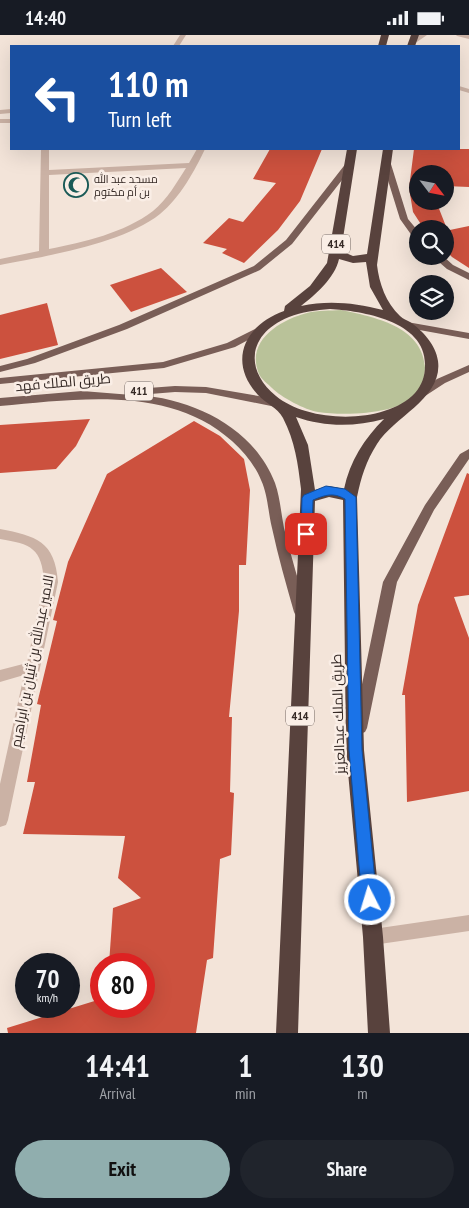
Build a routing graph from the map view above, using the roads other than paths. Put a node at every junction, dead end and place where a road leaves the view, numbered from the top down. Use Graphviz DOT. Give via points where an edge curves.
graph roads {
  1 [pos="424,35"];
  2 [pos="459,35"];
  3 [pos="469,37"];
  4 [pos="412,41"];
  5 [pos="45,150"];
  6 [pos="201,150"];
  7 [pos="388,150"];
  8 [pos="349,155"];
  9 [pos="386,161"];
  10 [pos="194,165"];
  11 [pos="45,173"];
  12 [pos="409,226"];
  13 [pos="335,253"];
  14 [pos="44,254"];
  15 [pos="372,256"];
  16 [pos="0,262"];
  17 [pos="448,265"];
  18 [pos="469,277"];
  19 [pos="279,317"];
  20 [pos="402,323"];
  21 [pos="261,329"];
  22 [pos="469,336"];
  23 [pos="469,368"];
  24 [pos="0,369"];
  25 [pos="0,381"];
  26 [pos="422,394"];
  27 [pos="76,396"];
  28 [pos="0,402"];
  29 [pos="279,404"];
  30 [pos="402,409"];
  31 [pos="469,453"];
  32 [pos="350,497"];
  33 [pos="308,498"];
  34 [pos="0,535"];
  35 [pos="304,624"];
  36 [pos="33,667"];
  37 [pos="0,676"];
  38 [pos="355,750"];
  39 [pos="0,820"];
  40 [pos="469,923"];
  41 [pos="373,937"];
  42 [pos="287,1033"];
  43 [pos="378,1033"];
  1 -- 4 [label="street"];
  2 -- 3 [label="street"];
  5 -- 11 [label="street"];
  6 -- 10 [label="street"];
  7 -- 9 [label="highway"];
  8 -- 13 [label="highway, 414"];
  8 -- 24 [label="main road" via="289,242 257,268 123,327"];
  9 -- 12 [label="main road"];
  9 -- 15 [label="highway"];
  10 -- 11 [label="street"];
  10 -- 14 [label="street" via="158,211 138,223"];
  11 -- 14 [label="street"];
  13 -- 15 [label="highway" via="348,261"];
  13 -- 19 [label="highway, 414" via="325,277 313,291"];
  14 -- 16 [label="street"];
  15 -- 20 [label="highway" via="373,284 382,302"];
  17 -- 18 [label="main road"];
  19 -- 20 [label="highway" via="330,305 358,307"];
  19 -- 21 [label="highway"];
  20 -- 22 [label="main road"];
  20 -- 26 [label="highway" via="424,341 432,358 432,376"];
  21 -- 25 [label="main road, طريق الملك فهد / 411" via="231,345 164,365"];
  21 -- 29 [label="highway" via="249,347 247,367 256,386"];
  23 -- 26 [label="main road" via="440,381"];
  26 -- 30 [label="highway"];
  27 -- 28 [label="main road, طريق الملك فهد / 411"];
  27 -- 29 [label="main road, طريق الملك فهد / 411" via="206,389"];
  27 -- 35 [label="main road" via="150,399 179,405 208,417 236,437 255,457 269,484"];
  29 -- 30 [label="highway" via="305,416 339,421 372,419"];
  29 -- 33 [label="highway, 414" via="295,426 304,456"];
  30 -- 32 [label="highway, طريق الملك عبدالعزيز" via="372,440 355,472"];
  31 -- 38 [label="main road" via="429,508 390,582"];
  32 -- 33 [label="highway" via="326,490"];
  32 -- 38 [label="highway, طريق الملك عبدالعزيز"];
  33 -- 35 [label="highway, 414"];
  34 -- 36 [label="street, الامير عبدالله بن ثنيان بن ابراهيم" via="22,538 41,547 51,564 51,582"];
  35 -- 42 [label="highway, 414"];
  36 -- 37 [label="street"];
  36 -- 39 [label="street, الامير عبدالله بن ثنيان بن ابراهيم"];
  38 -- 41 [label="highway, طريق الملك عبدالعزيز"];
  40 -- 41 [label="street"];
  41 -- 43 [label="highway, طريق الملك عبدالعزيز"];
}
